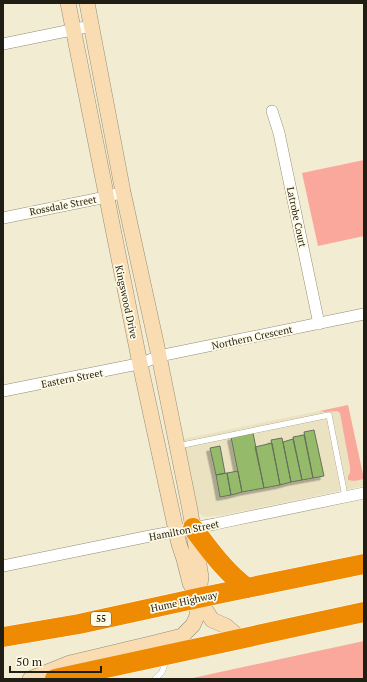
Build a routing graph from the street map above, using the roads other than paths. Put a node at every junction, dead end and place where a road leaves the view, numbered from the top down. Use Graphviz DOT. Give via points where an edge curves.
graph roads {
  1 [pos="68,3"];
  2 [pos="86,3"];
  3 [pos="91,26"];
  4 [pos="73,30"];
  5 [pos="3,44"];
  6 [pos="272,111"];
  7 [pos="123,192"];
  8 [pos="106,197"];
  9 [pos="3,218"];
  10 [pos="364,314"];
  11 [pos="318,324"];
  12 [pos="159,356"];
  13 [pos="140,364"];
  14 [pos="3,391"];
  15 [pos="177,446"];
  16 [pos="182,474"];
  17 [pos="164,478"];
  18 [pos="364,493"];
  19 [pos="345,496"];
  20 [pos="185,530"];
  21 [pos="364,564"];
  22 [pos="3,566"];
  23 [pos="247,588"];
  24 [pos="198,598"];
  25 [pos="364,612"];
  26 [pos="3,637"];
  27 [pos="240,638"];
  28 [pos="168,655"];
  29 [pos="68,678"];
  30 [pos="30,679"];
  31 [pos="155,679"];
  1 -- 4 [label="street, Kingswood Drive"];
  2 -- 3 [label="street, Kingswood Drive"];
  3 -- 4 [label="street"];
  3 -- 7 [label="street, Kingswood Drive"];
  4 -- 5 [label="street"];
  4 -- 8 [label="street, Kingswood Drive"];
  6 -- 11 [label="street, Latrobe Court" via="279,133"];
  7 -- 8 [label="street, Rossdale Street"];
  7 -- 12 [label="street, Kingswood Drive"];
  8 -- 9 [label="street, Rossdale Street"];
  8 -- 13 [label="street, Kingswood Drive"];
  10 -- 11 [label="street, Northern Crescent"];
  11 -- 12 [label="street, Northern Crescent"];
  12 -- 13 [label="street, Northern Crescent"];
  12 -- 15 [label="street, Kingswood Drive"];
  13 -- 14 [label="street, Eastern Street"];
  13 -- 17 [label="street, Kingswood Drive"];
  15 -- 16 [label="street, Kingswood Drive"];
  15 -- 19 [label="lane" via="329,414"];
  16 -- 17 [label="street"];
  16 -- 20 [label="street, Kingswood Drive"];
  17 -- 20 [label="street, Kingswood Drive"];
  18 -- 19 [label="street, Hamilton Street"];
  19 -- 20 [label="street, Hamilton Street"];
  20 -- 22 [label="street, Hamilton Street"];
  20 -- 23 [label="highway"];
  20 -- 24 [label="street, Kingswood Drive" via="201,577"];
  21 -- 23 [label="highway, Hume Highway / 55"];
  23 -- 24 [label="highway, Hume Highway / 55"];
  24 -- 26 [label="highway, Hume Highway / 55" via="79,624"];
  24 -- 27 [label="street" via="212,620 226,626"];
  24 -- 30 [label="street, Kingswood Drive" via="197,616 193,625 182,636 70,662"];
  25 -- 27 [label="highway"];
  27 -- 28 [label="highway"];
  28 -- 29 [label="highway"];
  28 -- 31 [label="lane" via="162,672"];
}
